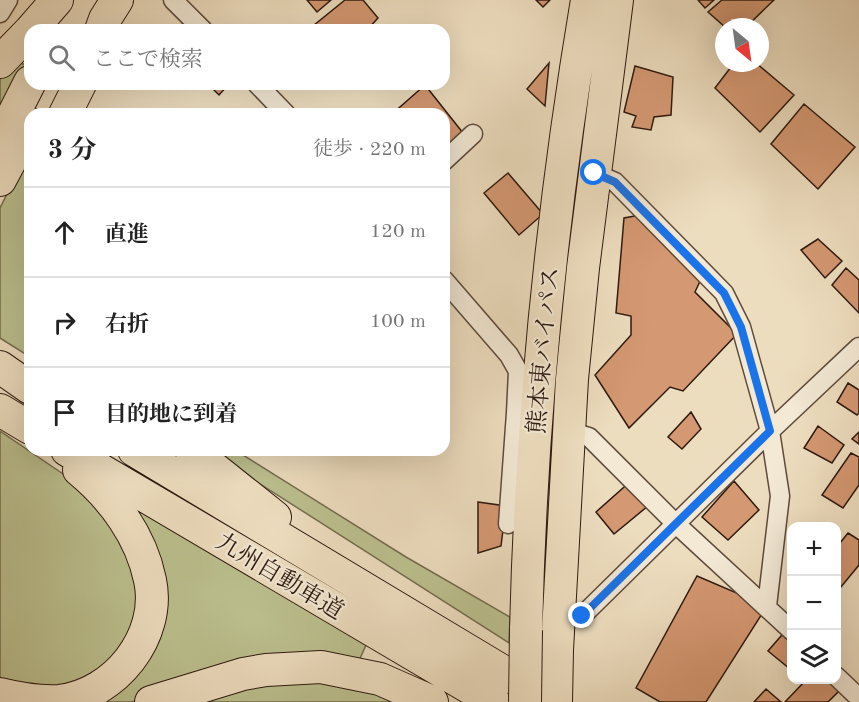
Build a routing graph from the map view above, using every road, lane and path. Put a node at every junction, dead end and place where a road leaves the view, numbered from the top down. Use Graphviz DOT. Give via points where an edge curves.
graph roads {
  1 [pos="8,0"];
  2 [pos="57,0"];
  3 [pos="66,0"];
  4 [pos="173,0"];
  5 [pos="587,0"];
  6 [pos="617,0"];
  7 [pos="0,13"];
  8 [pos="35,24"];
  9 [pos="56,24"];
  10 [pos="197,24"];
  11 [pos="24,36"];
  12 [pos="0,62"];
  13 [pos="26,90"];
  14 [pos="49,90"];
  15 [pos="77,90"];
  16 [pos="263,90"];
  17 [pos="38,108"];
  18 [pos="68,108"];
  19 [pos="280,108"];
  20 [pos="24,134"];
  21 [pos="473,134"];
  22 [pos="0,141"];
  23 [pos="450,155"];
  24 [pos="594,173"];
  25 [pos="0,180"];
  26 [pos="450,287"];
  27 [pos="859,346"];
  28 [pos="0,367"];
  29 [pos="24,384"];
  30 [pos="526,413"];
  31 [pos="569,431"];
  32 [pos="770,431"];
  33 [pos="60,456"];
  34 [pos="77,456"];
  35 [pos="144,456"];
  36 [pos="199,456"];
  37 [pos="508,524"];
  38 [pos="676,524"];
  39 [pos="342,574"];
  40 [pos="766,606"];
  41 [pos="582,616"];
  42 [pos="791,630"];
  43 [pos="841,680"];
  44 [pos="0,694"];
  45 [pos="859,698"];
  46 [pos="151,702"];
  47 [pos="432,702"];
  48 [pos="494,702"];
  49 [pos="525,702"];
  50 [pos="555,702"];
  1 -- 7 [label="street"];
  2 -- 8 [label="highway"];
  3 -- 9 [label="highway"];
  4 -- 10 [label="street"];
  5 -- 30 [label="highway, 熊本東バイパス"];
  6 -- 24 [label="highway, 熊本東バイパス"];
  11 -- 12 [label="highway"];
  13 -- 22 [label="highway"];
  14 -- 17 [label="highway"];
  15 -- 18 [label="highway"];
  16 -- 19 [label="street"];
  20 -- 25 [label="highway"];
  21 -- 23 [label="street"];
  24 -- 31 [label="highway, 熊本東バイパス"];
  24 -- 32 [label="street" via="615,182 724,293 741,327"];
  26 -- 30 [label="street" via="509,355 518,370"];
  27 -- 32 [label="street"];
  28 -- 29 [label="highway"];
  30 -- 37 [label="street"];
  30 -- 49 [label="highway, 熊本東バイパス, bridge"];
  31 -- 38 [label="street" via="589,437"];
  31 -- 50 [label="highway, 熊本東バイパス"];
  32 -- 38 [label="street"];
  32 -- 40 [label="street" via="780,496"];
  33 -- 44 [label="highway" via="99,487 126,521 151,581 150,618 135,654 123,669 93,690 60,701 33,702"];
  34 -- 48 [label="highway, 九州自動車道"];
  35 -- 39 [label="highway, 九州自動車道"];
  36 -- 39 [label="highway"];
  38 -- 40 [label="street"];
  38 -- 41 [label="street"];
  39 -- 50 [label="highway, 九州自動車道"];
  40 -- 42 [label="street"];
  43 -- 45 [label="street"];
  46 -- 47 [label="highway" via="243,674 321,667 381,679"];
}
